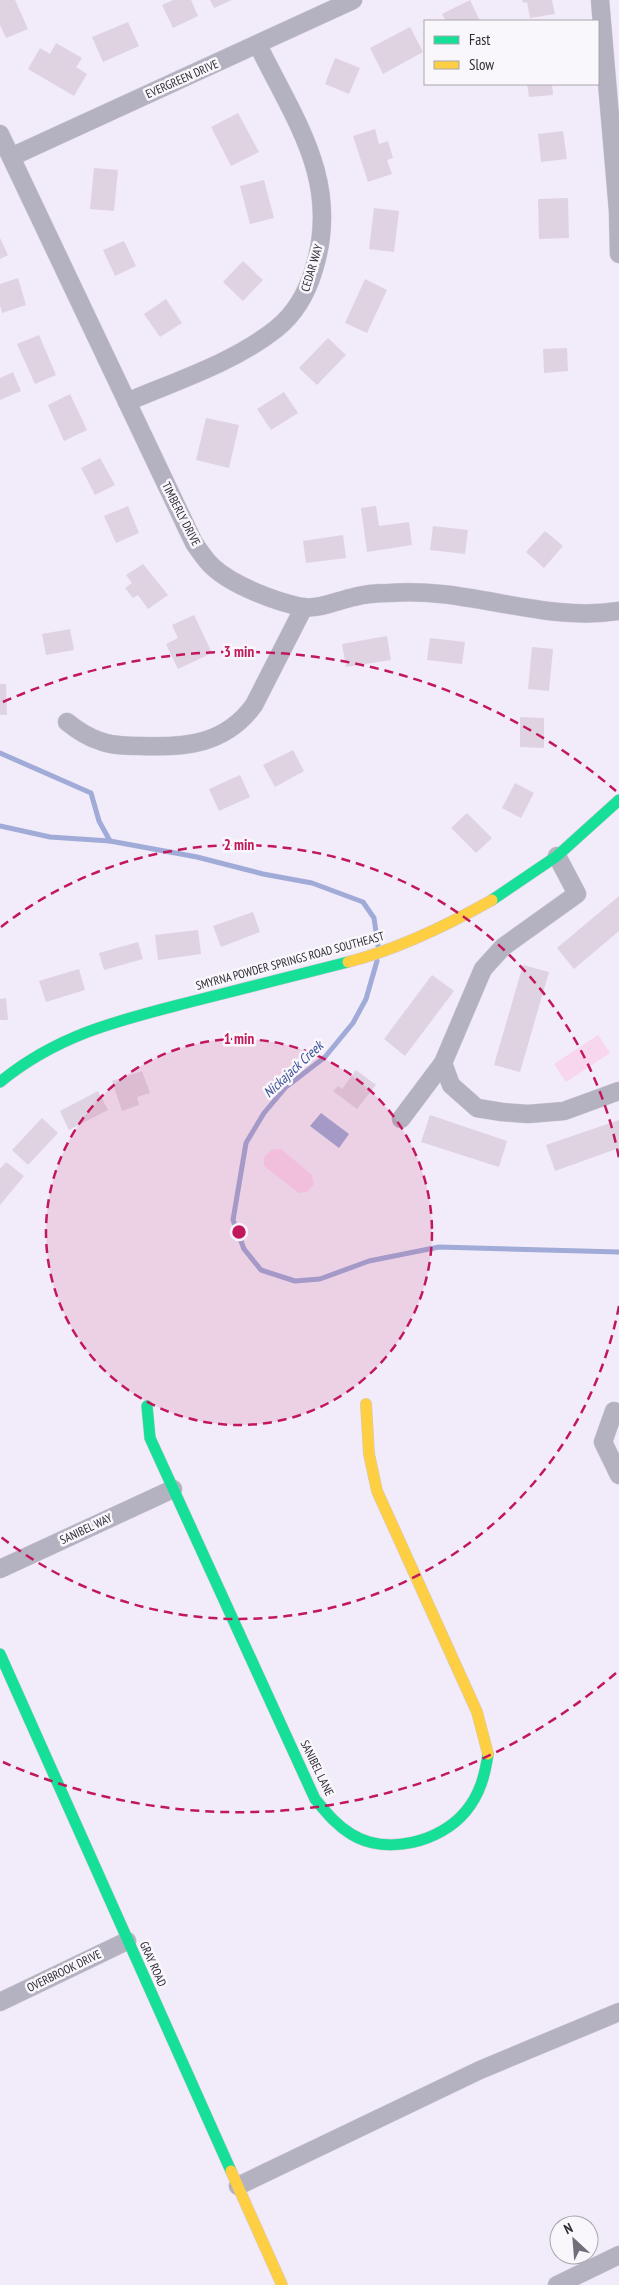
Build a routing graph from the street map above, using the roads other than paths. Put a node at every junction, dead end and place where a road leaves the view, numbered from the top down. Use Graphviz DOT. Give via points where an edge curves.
graph roads {
  1 [pos="353,0"];
  2 [pos="600,0"];
  3 [pos="258,45"];
  4 [pos="0,134"];
  5 [pos="616,138"];
  6 [pos="11,157"];
  7 [pos="619,254"];
  8 [pos="127,402"];
  9 [pos="304,607"];
  10 [pos="619,611"];
  11 [pos="67,722"];
  12 [pos="619,800"];
  13 [pos="556,856"];
  14 [pos="443,1063"];
  15 [pos="0,1082"];
  16 [pos="619,1091"];
  17 [pos="401,1120"];
  18 [pos="366,1404"];
  19 [pos="147,1406"];
  20 [pos="614,1411"];
  21 [pos="619,1475"];
  22 [pos="173,1489"];
  23 [pos="0,1568"];
  24 [pos="0,1654"];
  25 [pos="127,1941"];
  26 [pos="0,2002"];
  27 [pos="619,2012"];
  28 [pos="238,2186"];
  29 [pos="619,2255"];
  30 [pos="282,2285"];
  31 [pos="557,2285"];
  1 -- 3 [label="street, EVERGREEN DRIVE"];
  2 -- 5 [label="street"];
  3 -- 6 [label="street, EVERGREEN DRIVE"];
  3 -- 8 [label="street, CEDAR WAY" via="317,170 324,217 308,289 294,311 258,342"];
  4 -- 6 [label="street, TIMBERLY DRIVE"];
  5 -- 7 [label="street"];
  6 -- 8 [label="street, TIMBERLY DRIVE"];
  8 -- 9 [label="street, TIMBERLY DRIVE" via="204,558 231,580"];
  9 -- 10 [label="street, TIMBERLY DRIVE" via="358,596 431,592 555,613 587,615"];
  9 -- 11 [label="street" via="254,705 245,717 224,733 190,745 123,746 82,734"];
  12 -- 13 [label="street, SMYRNA POWDER SPRINGS ROAD SOUTHEAST"];
  13 -- 14 [label="street" via="576,894 503,947 483,969"];
  13 -- 15 [label="street, SMYRNA POWDER SPRINGS ROAD SOUTHEAST" via="461,917 409,942 374,955 103,1025 77,1034 32,1058"];
  14 -- 16 [label="street" via="451,1085 477,1108 502,1112 564,1111"];
  14 -- 17 [label="street"];
  18 -- 22 [label="street, SANIBEL LANE" via="369,1454 377,1491 477,1712 488,1752 484,1780 466,1811 442,1832 407,1844 379,1844 352,1835 331,1819 315,1799"];
  19 -- 22 [label="street, SANIBEL LANE" via="150,1438"];
  20 -- 21 [label="street" via="603,1442"];
  22 -- 23 [label="street, SANIBEL WAY"];
  24 -- 25 [label="street, GRAY ROAD"];
  25 -- 26 [label="street, OVERBROOK DRIVE"];
  25 -- 28 [label="street, GRAY ROAD"];
  27 -- 28 [label="street" via="480,2070"];
  28 -- 30 [label="street, GRAY ROAD"];
  29 -- 31 [label="street"];
}
